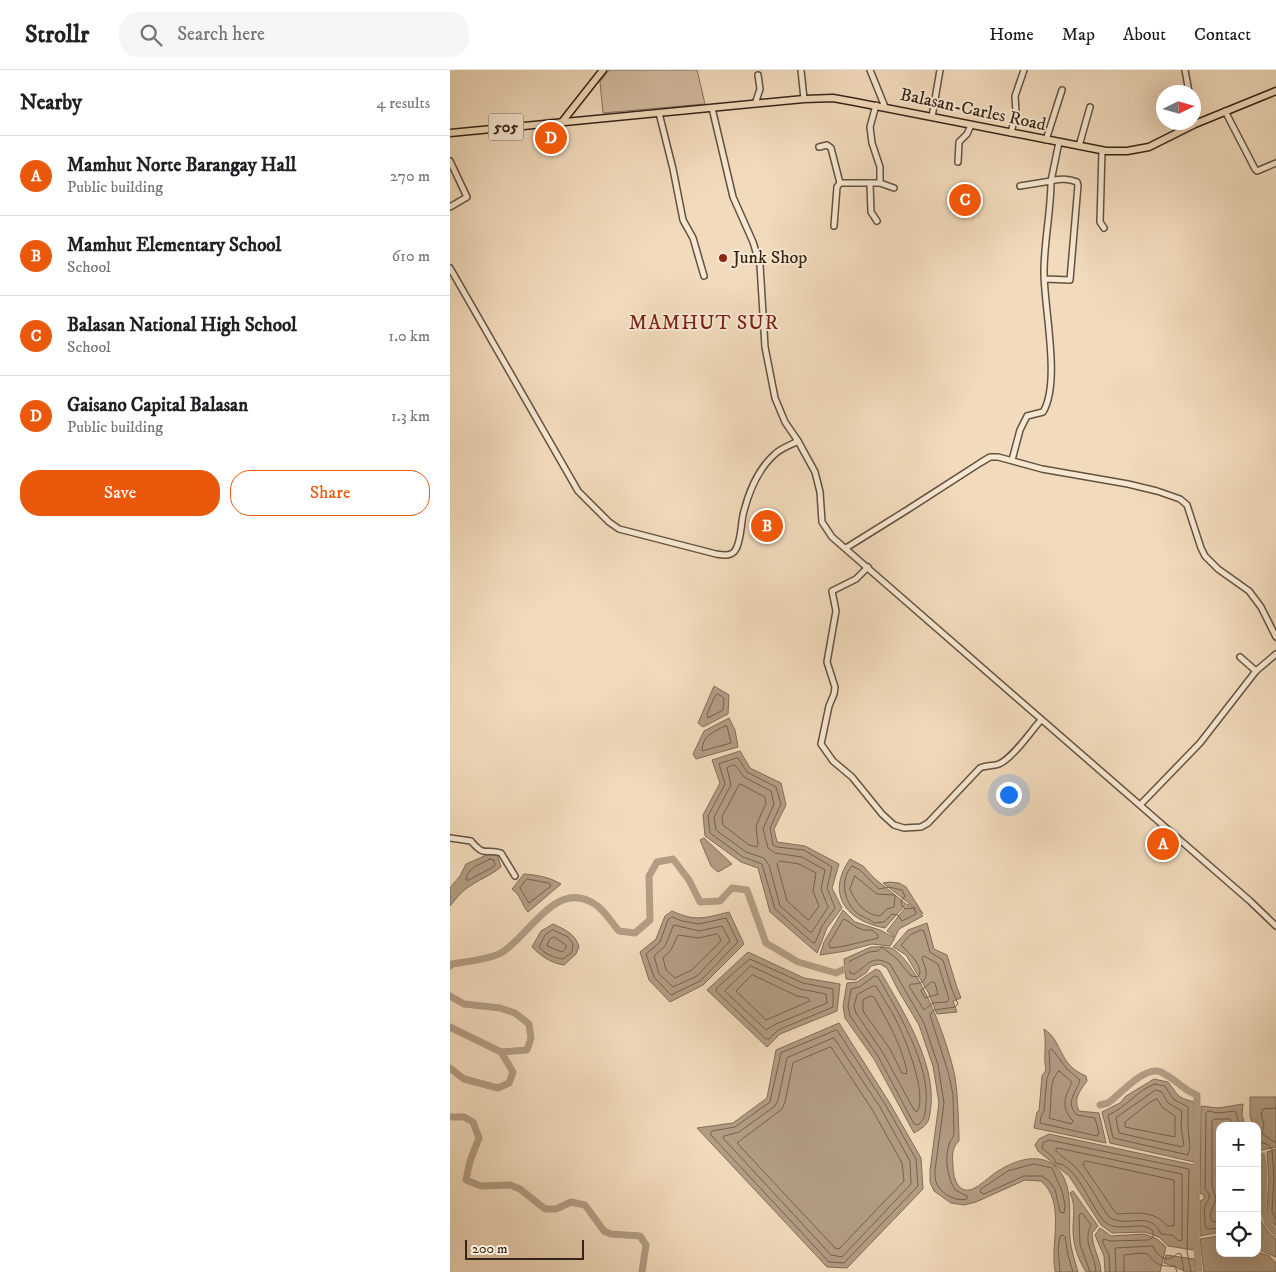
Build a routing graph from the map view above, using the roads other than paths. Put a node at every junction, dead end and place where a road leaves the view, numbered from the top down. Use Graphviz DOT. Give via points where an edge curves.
graph roads {
  1 [pos="603,70"];
  2 [pos="802,70"];
  3 [pos="870,70"];
  4 [pos="940,70"];
  5 [pos="1024,70"];
  6 [pos="1185,70"];
  7 [pos="758,75"];
  8 [pos="1188,85"];
  9 [pos="1062,90"];
  10 [pos="1276,91"];
  11 [pos="804,99"];
  12 [pos="755,104"];
  13 [pos="876,105"];
  14 [pos="1090,106"];
  15 [pos="573,107"];
  16 [pos="885,107"];
  17 [pos="712,108"];
  18 [pos="1225,111"];
  19 [pos="659,113"];
  20 [pos="932,117"];
  21 [pos="1201,119"];
  22 [pos="579,120"];
  23 [pos="562,122"];
  24 [pos="971,125"];
  25 [pos="1178,130"];
  26 [pos="450,133"];
  27 [pos="1011,133"];
  28 [pos="1046,140"];
  29 [pos="1059,142"];
  30 [pos="1079,146"];
  31 [pos="819,147"];
  32 [pos="1102,151"];
  33 [pos="450,161"];
  34 [pos="958,162"];
  35 [pos="1276,163"];
  36 [pos="1051,181"];
  37 [pos="870,183"];
  38 [pos="880,183"];
  39 [pos="840,184"];
  40 [pos="1020,186"];
  41 [pos="894,188"];
  42 [pos="450,207"];
  43 [pos="877,221"];
  44 [pos="834,226"];
  45 [pos="1104,228"];
  46 [pos="450,268"];
  47 [pos="704,276"];
  48 [pos="1045,279"];
  49 [pos="798,441"];
  50 [pos="1012,460"];
  51 [pos="846,548"];
  52 [pos="868,567"];
  53 [pos="1276,637"];
  54 [pos="1276,654"];
  55 [pos="1240,657"];
  56 [pos="1256,671"];
  57 [pos="1041,720"];
  58 [pos="1140,805"];
  59 [pos="450,838"];
  60 [pos="515,876"];
  61 [pos="1276,926"];
  1 -- 15 [label="main road"];
  2 -- 11 [label="street"];
  3 -- 16 [label="street"];
  4 -- 20 [label="street"];
  5 -- 27 [label="street" via="1015,96 1016,112"];
  6 -- 8 [label="street"];
  7 -- 12 [label="street" via="760,89"];
  9 -- 28 [label="street"];
  10 -- 18 [label="main road, Balasan-Carles Road"];
  11 -- 12 [label="main road, Balasan-Carles Road"];
  11 -- 13 [label="main road, Balasan-Carles Road" via="833,98"];
  12 -- 17 [label="main road, Balasan-Carles Road"];
  13 -- 16 [label="main road, Balasan-Carles Road"];
  13 -- 38 [label="street" via="870,128 880,167"];
  14 -- 30 [label="street"];
  15 -- 22 [label="main road"];
  15 -- 23 [label="main road"];
  16 -- 20 [label="main road, Balasan-Carles Road"];
  17 -- 19 [label="main road, Balasan-Carles Road"];
  17 -- 49 [label="street" via="733,197 760,265 765,347 775,398 785,422"];
  18 -- 21 [label="main road, Balasan-Carles Road"];
  18 -- 35 [label="street" via="1255,169"];
  19 -- 22 [label="main road, Balasan-Carles Road"];
  19 -- 47 [label="street" via="683,220 693,238"];
  20 -- 24 [label="main road, Balasan-Carles Road"];
  22 -- 23 [label="main road, Balasan-Carles Road"];
  23 -- 26 [label="main road, 505"];
  24 -- 27 [label="main road, Balasan-Carles Road"];
  24 -- 34 [label="street" via="959,142"];
  25 -- 32 [label="main road, Balasan-Carles Road" via="1149,147"];
  27 -- 28 [label="main road, Balasan-Carles Road"];
  28 -- 29 [label="main road, Balasan-Carles Road"];
  29 -- 30 [label="main road, Balasan-Carles Road"];
  29 -- 36 [label="street"];
  30 -- 32 [label="main road, Balasan-Carles Road"];
  31 -- 39 [label="street" via="827,145 831,148"];
  32 -- 45 [label="street" via="1100,222"];
  33 -- 42 [label="street" via="467,197"];
  36 -- 40 [label="street"];
  36 -- 48 [label="street"];
  36 -- 48 [label="street" via="1074,180 1078,185 1070,280"];
  37 -- 38 [label="street"];
  37 -- 39 [label="street"];
  37 -- 43 [label="street" via="871,212"];
  38 -- 41 [label="street"];
  39 -- 44 [label="street"];
  46 -- 49 [label="street" via="578,491 619,529 716,554 732,554 753,484 775,453"];
  48 -- 50 [label="street" via="1052,383 1043,412 1027,416"];
  49 -- 51 [label="street" via="815,472 822,522 832,537"];
  50 -- 51 [label="street" via="990,457 980,462"];
  50 -- 53 [label="street" via="1042,469 1128,484 1180,499 1187,505 1205,556 1249,591"];
  51 -- 52 [label="street"];
  52 -- 57 [label="street"];
  52 -- 57 [label="street" via="856,580 832,591 836,611 827,662 834,694 821,744 894,825 904,828 928,823 980,768 999,764 1014,752"];
  54 -- 56 [label="street"];
  55 -- 56 [label="street"];
  56 -- 58 [label="street" via="1200,743"];
  57 -- 58 [label="street"];
  58 -- 61 [label="street"];
  59 -- 60 [label="street" via="471,841 478,850 486,853 501,853"];
}
